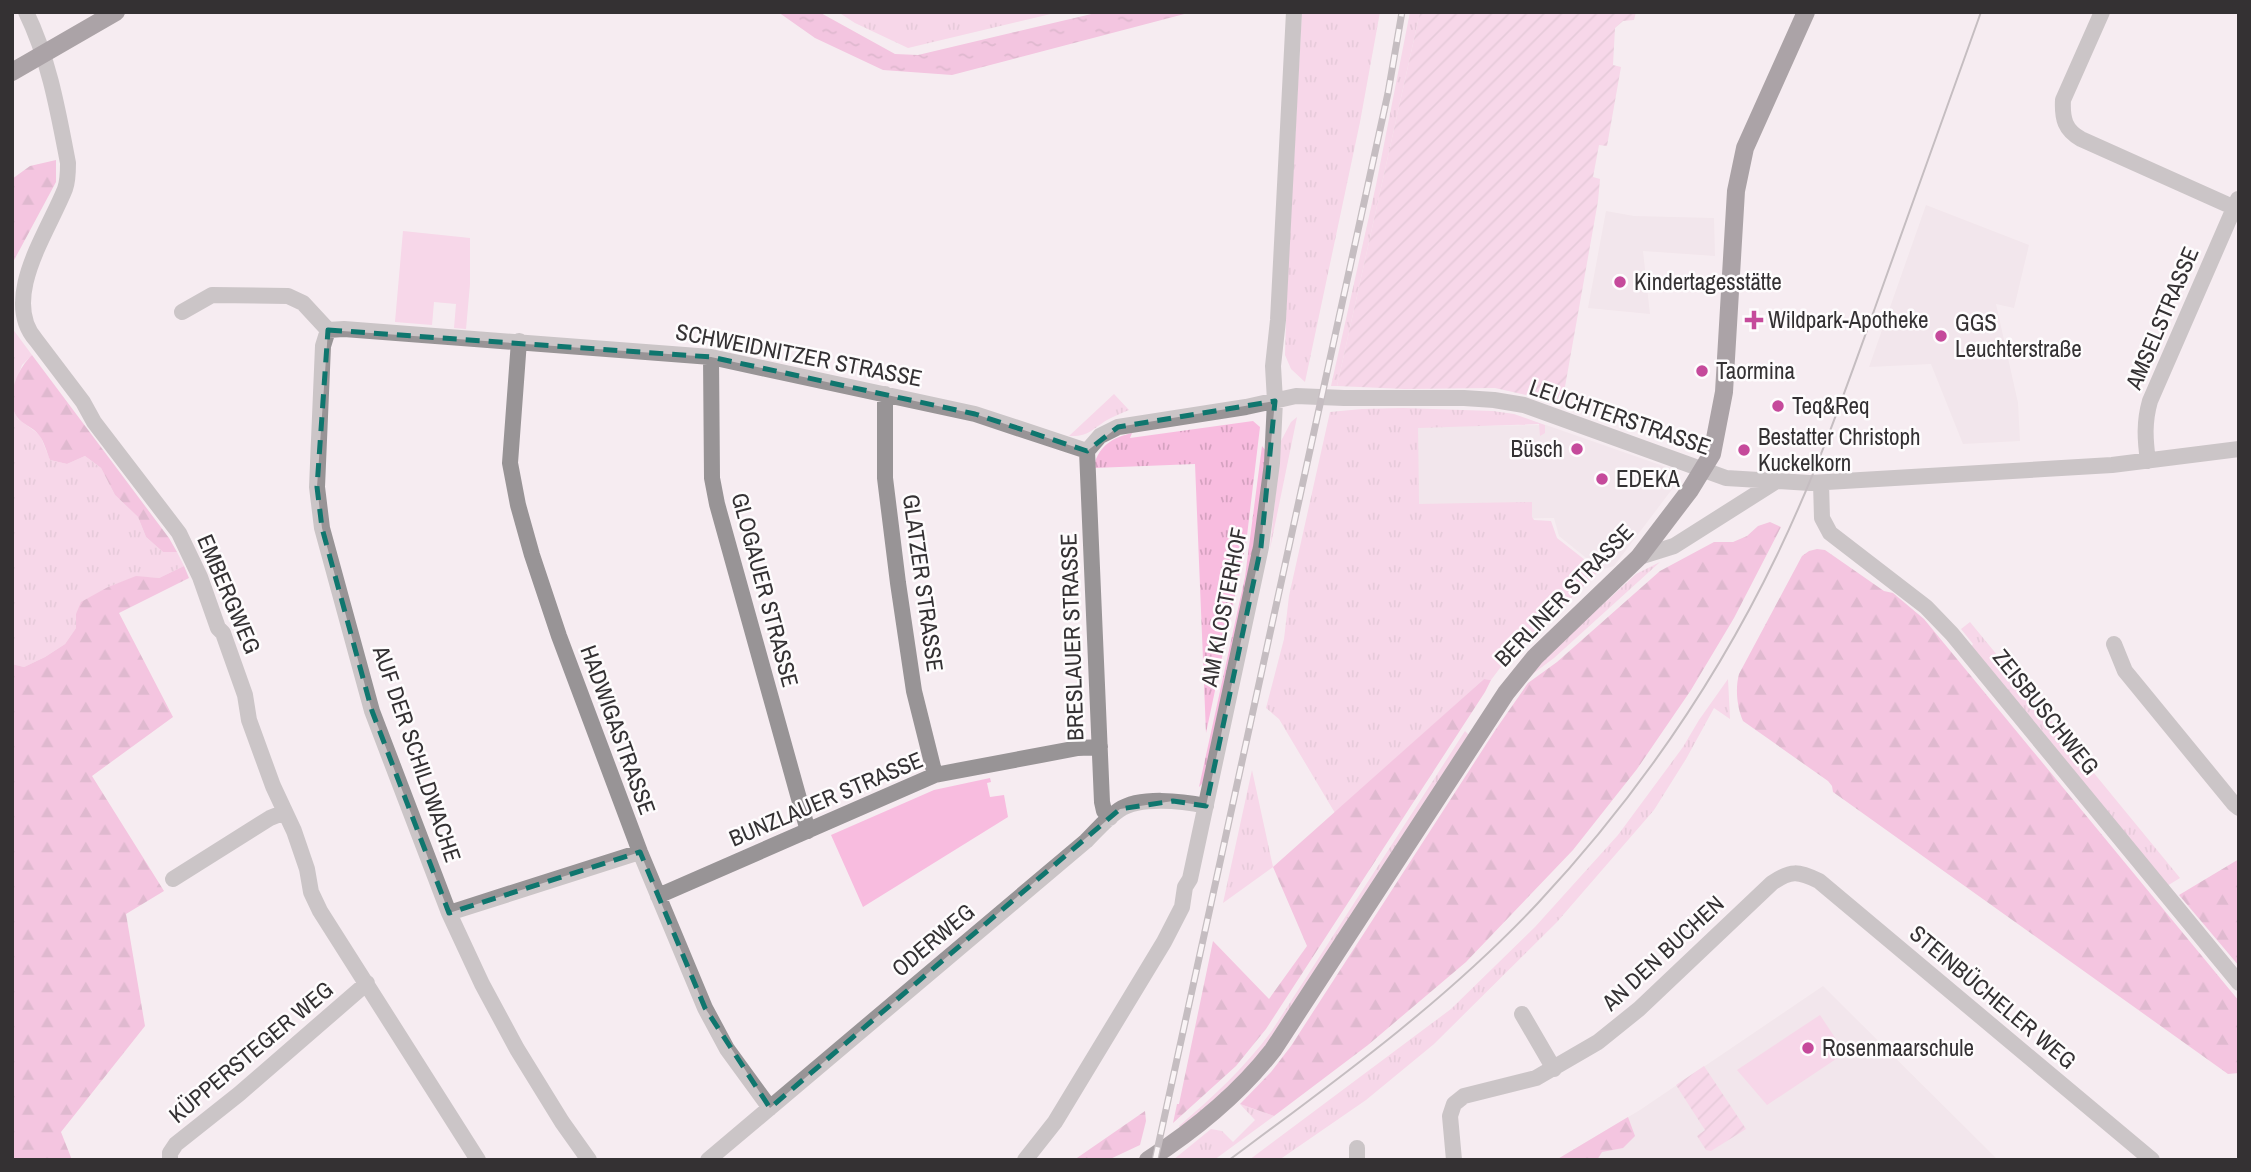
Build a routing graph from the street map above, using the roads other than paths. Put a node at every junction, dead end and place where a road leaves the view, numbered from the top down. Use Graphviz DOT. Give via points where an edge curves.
graph roads {
  1 [pos="26,12"];
  2 [pos="116,12"];
  3 [pos="1294,12"];
  4 [pos="1806,12"];
  5 [pos="2102,12"];
  6 [pos="43,55"];
  7 [pos="12,72"];
  8 [pos="2237,203"];
  9 [pos="182,312"];
  10 [pos="328,330"];
  11 [pos="519,341"];
  12 [pos="711,357"];
  13 [pos="885,394"];
  14 [pos="1275,401"];
  15 [pos="2239,449"];
  16 [pos="1087,452"];
  17 [pos="2148,461"];
  18 [pos="1703,470"];
  19 [pos="1776,482"];
  20 [pos="1821,483"];
  21 [pos="1639,556"];
  22 [pos="2113,644"];
  23 [pos="1100,747"];
  24 [pos="935,775"];
  25 [pos="1206,806"];
  26 [pos="2239,808"];
  27 [pos="285,812"];
  28 [pos="1110,818"];
  29 [pos="808,831"];
  30 [pos="640,852"];
  31 [pos="1802,873"];
  32 [pos="173,879"];
  33 [pos="658,896"];
  34 [pos="449,913"];
  35 [pos="368,983"];
  36 [pos="2239,983"];
  37 [pos="1522,1014"];
  38 [pos="1554,1069"];
  39 [pos="770,1108"];
  40 [pos="170,1160"];
  41 [pos="478,1160"];
  42 [pos="589,1160"];
  43 [pos="708,1160"];
  44 [pos="1025,1160"];
  45 [pos="1148,1160"];
  46 [pos="1454,1160"];
  47 [pos="2152,1160"];
  1 -- 6 [label="street, EMBERGWEG"];
  2 -- 6 [label="main road"];
  3 -- 14 [label="street, AM KLOSTERHOF" via="1273,366"];
  4 -- 18 [label="main road, BERLINER STRASSE" via="1745,148 1736,191 1721,411 1712,454"];
  5 -- 8 [label="street" via="2063,100 2062,113 2072,134"];
  6 -- 7 [label="main road"];
  6 -- 27 [label="street, EMBERGWEG" via="68,175 56,209 18,278 17,310 30,336 189,551 223,633 253,731"];
  8 -- 17 [label="street, AMSELSTRASSE" via="2150,401 2145,418"];
  9 -- 10 [label="street" via="212,295 288,296 303,303"];
  10 -- 11 [label="street, SCHWEIDNITZER STRASSE"];
  10 -- 34 [label="street, AUF DER SCHILDWACHE" via="323,346 317,487 322,528 372,711"];
  11 -- 12 [label="street, SCHWEIDNITZER STRASSE"];
  11 -- 30 [label="street, HADWIGASTRASSE" via="510,463 518,505 559,636"];
  12 -- 13 [label="street, SCHWEIDNITZER STRASSE"];
  12 -- 29 [label="street, GLOGAUER STRASSE" via="712,478 717,504"];
  13 -- 16 [label="street, SCHWEIDNITZER STRASSE" via="975,414"];
  13 -- 24 [label="street, GLATZER STRASSE" via="885,478 898,583 914,691"];
  14 -- 16 [label="street" via="1118,427 1100,436"];
  14 -- 18 [label="street, LEUCHTERSTRASSE" via="1296,396 1464,398 1524,404"];
  14 -- 25 [label="street, AM KLOSTERHOF" via="1269,491 1257,568"];
  15 -- 17 [label="street, LEUCHTERSTRASSE"];
  16 -- 23 [label="street, BRESLAUER STRASSE"];
  17 -- 20 [label="street, LEUCHTERSTRASSE"];
  18 -- 19 [label="street, LEUCHTERSTRASSE" via="1740,480"];
  18 -- 21 [label="main road, BERLINER STRASSE"];
  19 -- 20 [label="street, LEUCHTERSTRASSE"];
  19 -- 21 [label="street" via="1674,546"];
  20 -- 36 [label="street, ZEISBUSCHWEG" via="1822,518 1830,533 1926,607 1952,634"];
  21 -- 45 [label="main road, BERLINER STRASSE" via="1535,657 1506,693 1268,1058 1205,1121"];
  22 -- 26 [label="street" via="2125,671"];
  23 -- 24 [label="street, BUNZLAUER STRASSE"];
  23 -- 28 [label="street, BRESLAUER STRASSE" via="1102,802"];
  24 -- 29 [label="street, BUNZLAUER STRASSE"];
  25 -- 28 [label="street, ODERWEG" via="1173,801 1134,804"];
  25 -- 44 [label="street, AM KLOSTERHOF" via="1190,879 1174,925 1055,1122"];
  27 -- 32 [label="street"];
  27 -- 35 [label="street, EMBERGWEG" via="320,911"];
  28 -- 39 [label="street, ODERWEG"];
  29 -- 33 [label="street, BUNZLAUER STRASSE"];
  30 -- 33 [label="street, HADWIGASTRASSE"];
  30 -- 34 [label="street"];
  31 -- 38 [label="street, AN DEN BUCHEN" via="1786,873 1772,883 1639,1009"];
  31 -- 47 [label="street, STEINBÜCHELER WEG" via="1819,881"];
  33 -- 39 [label="street, HADWIGASTRASSE" via="705,1008 727,1049"];
  34 -- 42 [label="street, AUF DER SCHILDWACHE" via="517,1049"];
  35 -- 40 [label="street, KÜPPERSTEGER WEG" via="176,1144"];
  35 -- 41 [label="street, EMBERGWEG"];
  37 -- 38 [label="street"];
  38 -- 46 [label="street, AN DEN BUCHEN" via="1536,1079 1464,1096 1454,1104 1450,1116"];
  39 -- 43 [label="street, ODERWEG"];
}
